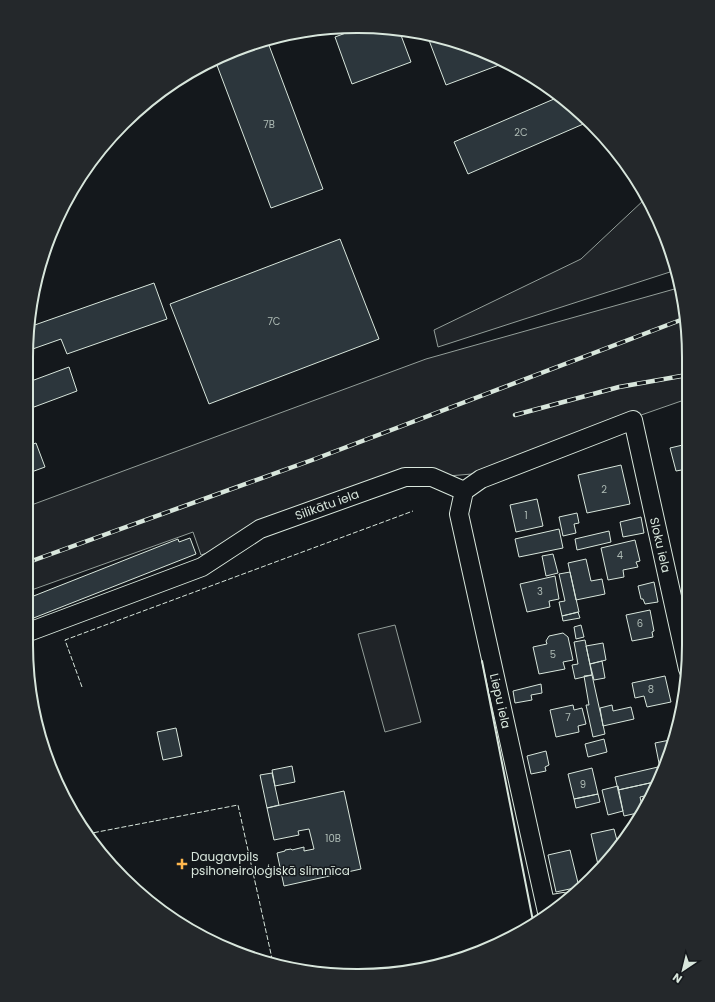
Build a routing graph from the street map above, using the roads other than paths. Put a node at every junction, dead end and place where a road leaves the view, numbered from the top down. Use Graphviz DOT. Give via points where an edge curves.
graph roads {
  1 [pos="464,491"];
  2 [pos="33,630"];
  3 [pos="682,642"];
  4 [pos="547,908"];
  1 -- 2 [label="street, Silikātu iela" via="432,477 405,477 260,530 202,567"];
  1 -- 3 [label="street, Sloku iela" via="481,479 633,420"];
  1 -- 4 [label="street, Liepu iela" via="459,514"];
}
